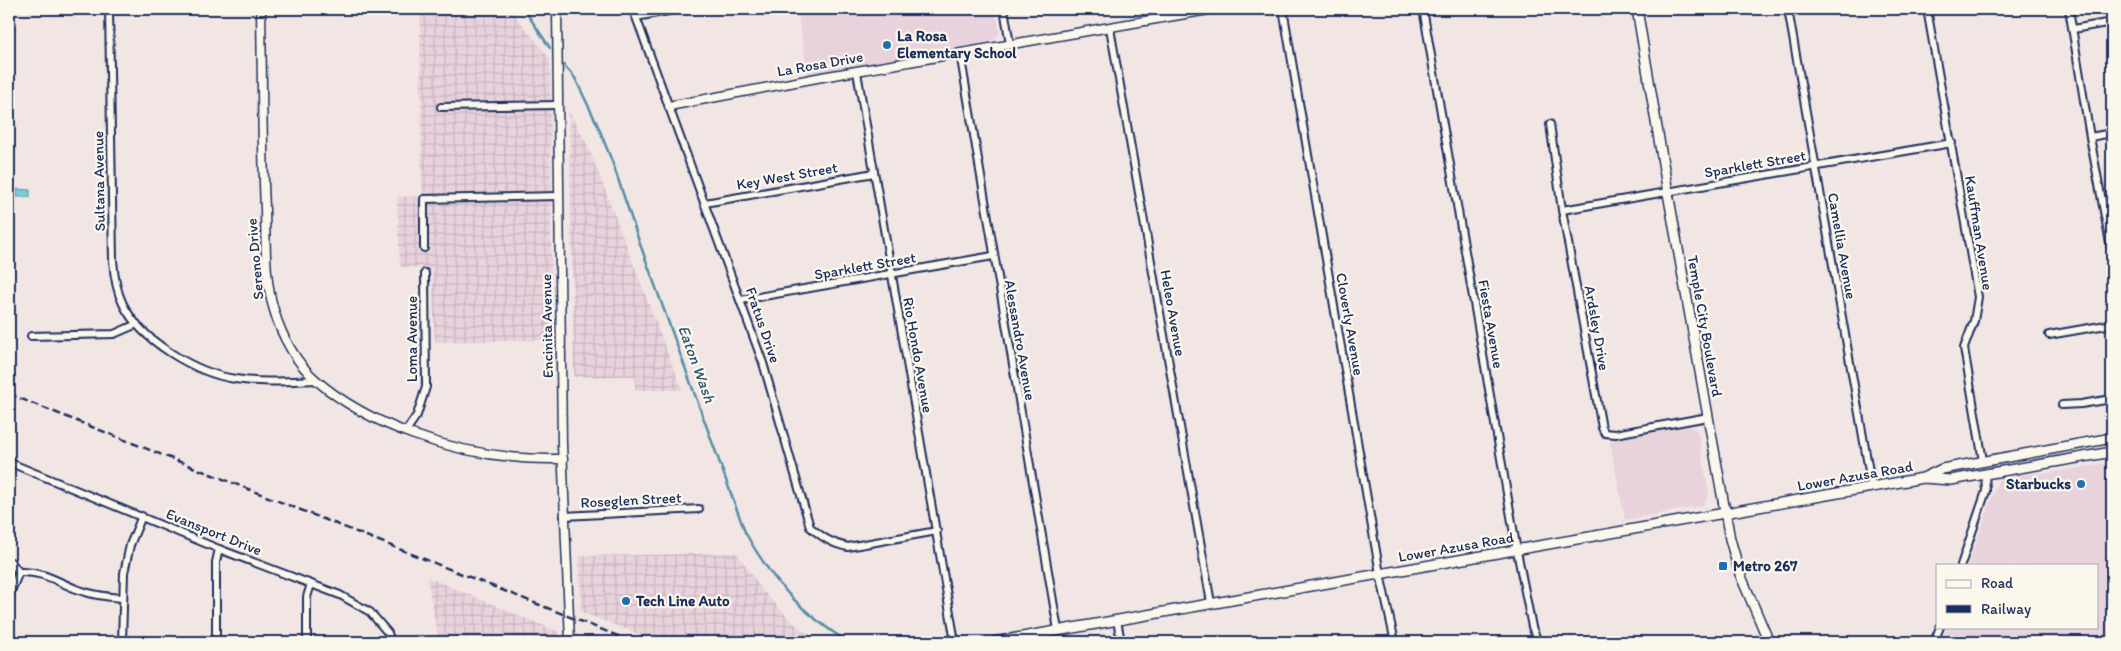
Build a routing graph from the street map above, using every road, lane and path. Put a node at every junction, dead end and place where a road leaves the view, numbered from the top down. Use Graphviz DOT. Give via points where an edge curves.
graph roads {
  1 [pos="109,9"];
  2 [pos="261,9"];
  3 [pos="557,9"];
  4 [pos="633,9"];
  5 [pos="679,9"];
  6 [pos="1004,9"];
  7 [pos="1214,9"];
  8 [pos="1283,9"];
  9 [pos="1423,9"];
  10 [pos="1637,9"];
  11 [pos="1788,9"];
  12 [pos="1928,9"];
  13 [pos="2069,9"];
  14 [pos="636,17"];
  15 [pos="2112,22"];
  16 [pos="1110,28"];
  17 [pos="2073,29"];
  18 [pos="1010,44"];
  19 [pos="960,53"];
  20 [pos="857,72"];
  21 [pos="557,105"];
  22 [pos="669,106"];
  23 [pos="441,107"];
  24 [pos="1550,124"];
  25 [pos="2112,133"];
  26 [pos="2090,137"];
  27 [pos="1952,143"];
  28 [pos="1814,166"];
  29 [pos="874,172"];
  30 [pos="1668,193"];
  31 [pos="558,196"];
  32 [pos="705,203"];
  33 [pos="1562,210"];
  34 [pos="424,248"];
  35 [pos="2112,254"];
  36 [pos="993,256"];
  37 [pos="424,273"];
  38 [pos="892,274"];
  39 [pos="741,300"];
  40 [pos="137,324"];
  41 [pos="2112,324"];
  42 [pos="2049,335"];
  43 [pos="31,336"];
  44 [pos="316,380"];
  45 [pos="2112,399"];
  46 [pos="2062,405"];
  47 [pos="1708,418"];
  48 [pos="406,430"];
  49 [pos="2112,438"];
  50 [pos="2112,452"];
  51 [pos="2020,454"];
  52 [pos="563,459"];
  53 [pos="1983,461"];
  54 [pos="13,464"];
  55 [pos="1960,465"];
  56 [pos="1985,473"];
  57 [pos="1923,478"];
  58 [pos="1872,488"];
  59 [pos="699,509"];
  60 [pos="1725,513"];
  61 [pos="142,516"];
  62 [pos="564,516"];
  63 [pos="937,531"];
  64 [pos="219,549"];
  65 [pos="1517,551"];
  66 [pos="11,562"];
  67 [pos="1961,564"];
  68 [pos="19,572"];
  69 [pos="1380,574"];
  70 [pos="311,584"];
  71 [pos="9,596"];
  72 [pos="122,598"];
  73 [pos="1212,604"];
  74 [pos="1117,620"];
  75 [pos="1940,628"];
  76 [pos="1058,630"];
  77 [pos="1766,641"];
  78 [pos="122,642"];
  79 [pos="216,642"];
  80 [pos="306,642"];
  81 [pos="391,642"];
  82 [pos="570,642"];
  83 [pos="955,642"];
  84 [pos="994,642"];
  85 [pos="1121,642"];
  86 [pos="1394,642"];
  87 [pos="1538,642"];
  88 [pos="1934,642"];
  1 -- 40 [label="street, Sultana Avenue" via="114,279 124,305"];
  2 -- 44 [label="street, Sereno Drive" via="269,291 282,332 302,366"];
  3 -- 21 [label="street, Encinita Avenue"];
  4 -- 14 [label="street, Fratus Drive"];
  5 -- 14 [label="street"];
  6 -- 18 [label="street"];
  7 -- 16 [label="street, La Rosa Drive"];
  8 -- 69 [label="street, Cloverly Avenue"];
  9 -- 65 [label="street, Fiesta Avenue"];
  10 -- 30 [label="main road, Temple City Boulevard"];
  11 -- 28 [label="street, Camellia Avenue"];
  12 -- 27 [label="street, Kauffman Avenue"];
  13 -- 17 [label="street"];
  14 -- 22 [label="street, Fratus Drive"];
  15 -- 17 [label="street"];
  16 -- 18 [label="street, La Rosa Drive"];
  16 -- 73 [label="street, Heleo Avenue"];
  17 -- 26 [label="street"];
  18 -- 19 [label="street, La Rosa Drive"];
  19 -- 20 [label="street, La Rosa Drive"];
  19 -- 36 [label="street, Alessandro Avenue"];
  20 -- 22 [label="street, La Rosa Drive"];
  20 -- 29 [label="street, Rio Hondo Avenue"];
  21 -- 23 [label="street"];
  21 -- 31 [label="street, Encinita Avenue"];
  22 -- 32 [label="street, Fratus Drive"];
  24 -- 33 [label="street, Ardsley Drive"];
  25 -- 26 [label="street"];
  26 -- 35 [label="street"];
  27 -- 28 [label="street, Sparklett Street"];
  27 -- 53 [label="street, Kauffman Avenue" via="1978,297 1964,348"];
  28 -- 30 [label="street, Sparklett Street"];
  28 -- 58 [label="street, Camellia Avenue"];
  29 -- 32 [label="street, Key West Street"];
  29 -- 38 [label="street, Rio Hondo Avenue"];
  30 -- 33 [label="street, Sparklett Street"];
  30 -- 47 [label="main road, Temple City Boulevard"];
  31 -- 34 [label="street" via="424,199"];
  31 -- 52 [label="street, Encinita Avenue"];
  32 -- 39 [label="street, Fratus Drive"];
  33 -- 47 [label="street, Ardsley Drive" via="1602,428 1616,434"];
  36 -- 38 [label="street, Sparklett Street"];
  36 -- 76 [label="street, Alessandro Avenue"];
  37 -- 48 [label="street, Loma Avenue" via="426,387 417,415"];
  38 -- 39 [label="street, Sparklett Street"];
  38 -- 63 [label="street, Rio Hondo Avenue"];
  39 -- 63 [label="street, Fratus Drive" via="773,393 810,527 831,542 848,547"];
  40 -- 43 [label="street" via="114,334"];
  40 -- 44 [label="street, Sultana Avenue" via="191,366 212,374 255,381"];
  41 -- 42 [label="street"];
  44 -- 48 [label="street, Sereno Drive" via="373,417"];
  45 -- 46 [label="street"];
  47 -- 60 [label="main road, Temple City Boulevard"];
  48 -- 52 [label="street, Sereno Drive" via="430,440 487,453"];
  49 -- 51 [label="main road, Lower Azusa Road"];
  50 -- 56 [label="main road, Lower Azusa Road"];
  51 -- 53 [label="main road, Lower Azusa Road"];
  51 -- 56 [label="main road"];
  52 -- 62 [label="street, Encinita Avenue"];
  53 -- 55 [label="main road, Lower Azusa Road"];
  54 -- 61 [label="street, Evansport Drive"];
  55 -- 56 [label="main road"];
  55 -- 57 [label="main road, Lower Azusa Road"];
  56 -- 57 [label="main road, Lower Azusa Road" via="1951,480"];
  56 -- 67 [label="street" via="1986,491"];
  57 -- 58 [label="main road, Lower Azusa Road"];
  58 -- 60 [label="main road, Lower Azusa Road"];
  59 -- 62 [label="street, Roseglen Street"];
  60 -- 65 [label="main road, Lower Azusa Road"];
  60 -- 77 [label="main road, Temple City Boulevard" via="1736,560"];
  61 -- 64 [label="street, Evansport Drive"];
  61 -- 72 [label="street" via="126,558"];
  62 -- 82 [label="street, Encinita Avenue"];
  63 -- 83 [label="street, Rio Hondo Avenue"];
  64 -- 70 [label="street, Evansport Drive"];
  64 -- 79 [label="street" via="216,562"];
  65 -- 69 [label="main road, Lower Azusa Road"];
  65 -- 87 [label="street, Fiesta Avenue"];
  66 -- 68 [label="street"];
  68 -- 71 [label="street"];
  68 -- 72 [label="street" via="42,574 79,590"];
  69 -- 73 [label="main road, Lower Azusa Road"];
  69 -- 86 [label="street, Cloverly Avenue"];
  70 -- 80 [label="street" via="307,596"];
  70 -- 81 [label="street, Evansport Drive" via="340,594 370,612 388,633"];
  72 -- 78 [label="street"];
  73 -- 74 [label="main road, Lower Azusa Road"];
  74 -- 76 [label="main road, Lower Azusa Road"];
  74 -- 85 [label="street"];
  75 -- 88 [label="street"];
  76 -- 84 [label="main road, Lower Azusa Road"];
}
